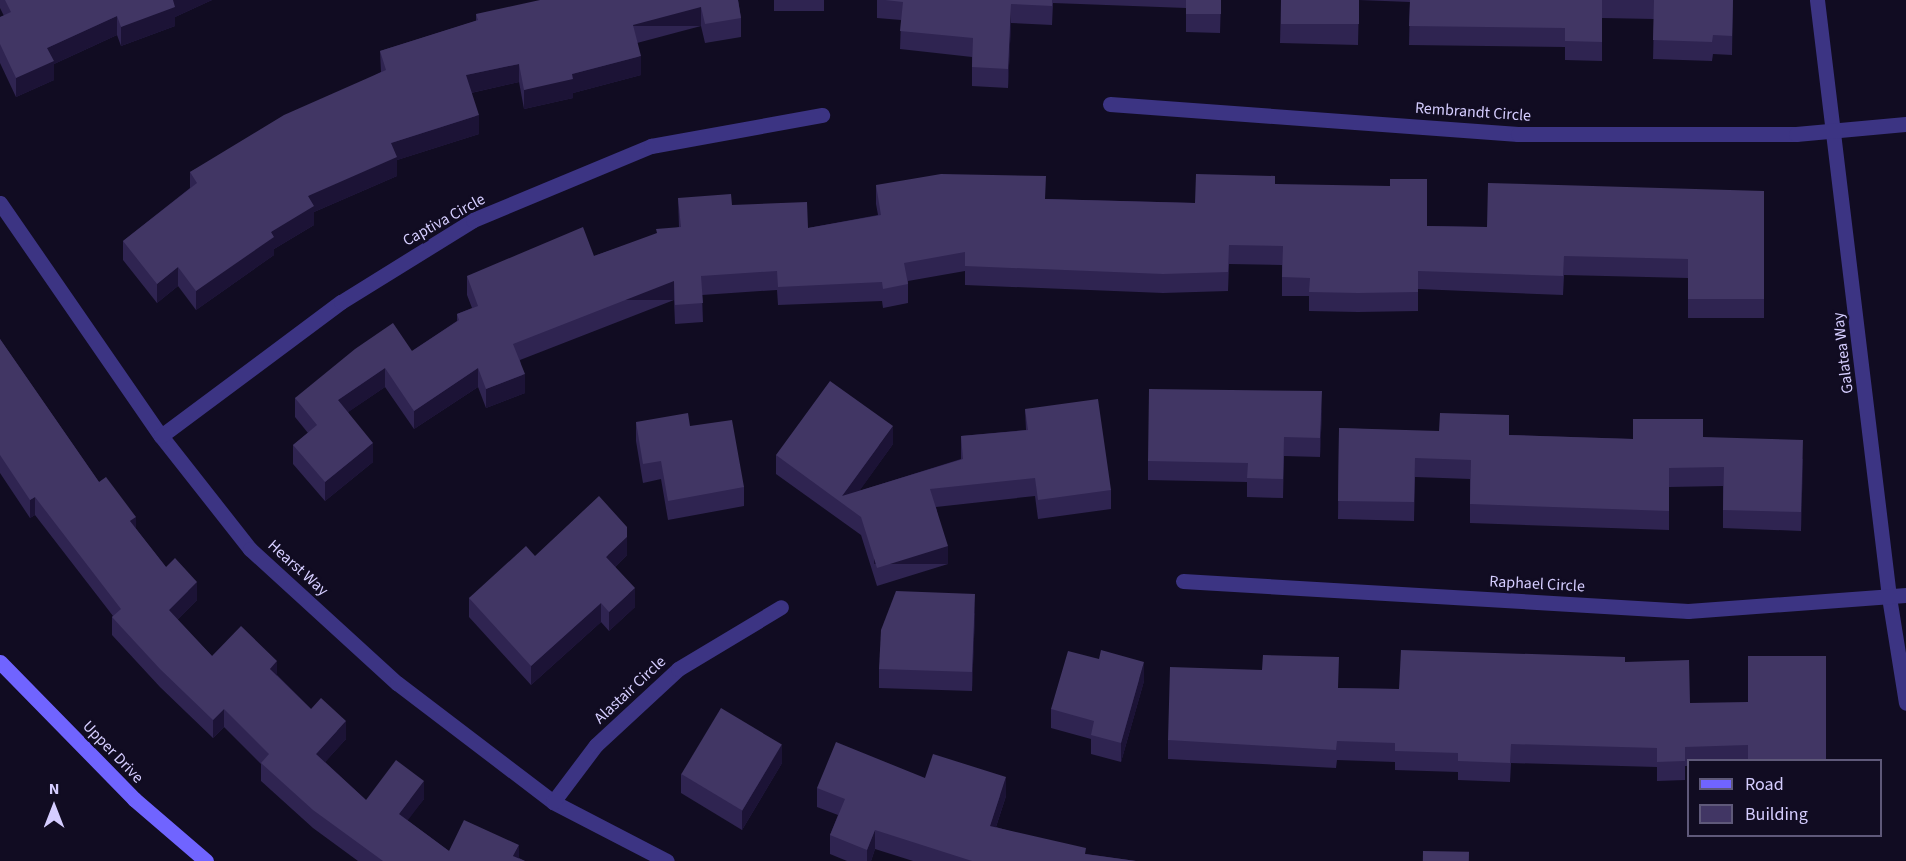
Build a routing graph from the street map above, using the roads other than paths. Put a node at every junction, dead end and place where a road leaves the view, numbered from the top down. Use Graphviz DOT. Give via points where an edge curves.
graph roads {
  1 [pos="1817,0"];
  2 [pos="1110,104"];
  3 [pos="822,116"];
  4 [pos="1906,124"];
  5 [pos="1836,132"];
  6 [pos="0,203"];
  7 [pos="161,436"];
  8 [pos="1183,581"];
  9 [pos="1906,595"];
  10 [pos="1889,597"];
  11 [pos="781,607"];
  12 [pos="0,662"];
  13 [pos="1906,703"];
  14 [pos="553,802"];
  15 [pos="206,861"];
  16 [pos="667,861"];
  1 -- 5 [label="street, Galatea Way"];
  2 -- 5 [label="street, Rembrandt Circle" via="1518,134"];
  3 -- 7 [label="street, Captiva Circle" via="651,146 473,220 341,302"];
  4 -- 5 [label="street, Rembrandt Circle"];
  5 -- 10 [label="street, Galatea Way"];
  6 -- 7 [label="street, Hearst Way"];
  7 -- 14 [label="street, Hearst Way" via="250,549 397,683"];
  8 -- 10 [label="street, Raphael Circle" via="1688,612"];
  9 -- 10 [label="street, Raphael Circle"];
  10 -- 13 [label="street, Galatea Way"];
  11 -- 14 [label="street, Alastair Circle" via="678,669 596,745"];
  12 -- 15 [label="main road, Upper Drive" via="134,799"];
  14 -- 16 [label="street, Hearst Way"];
}
